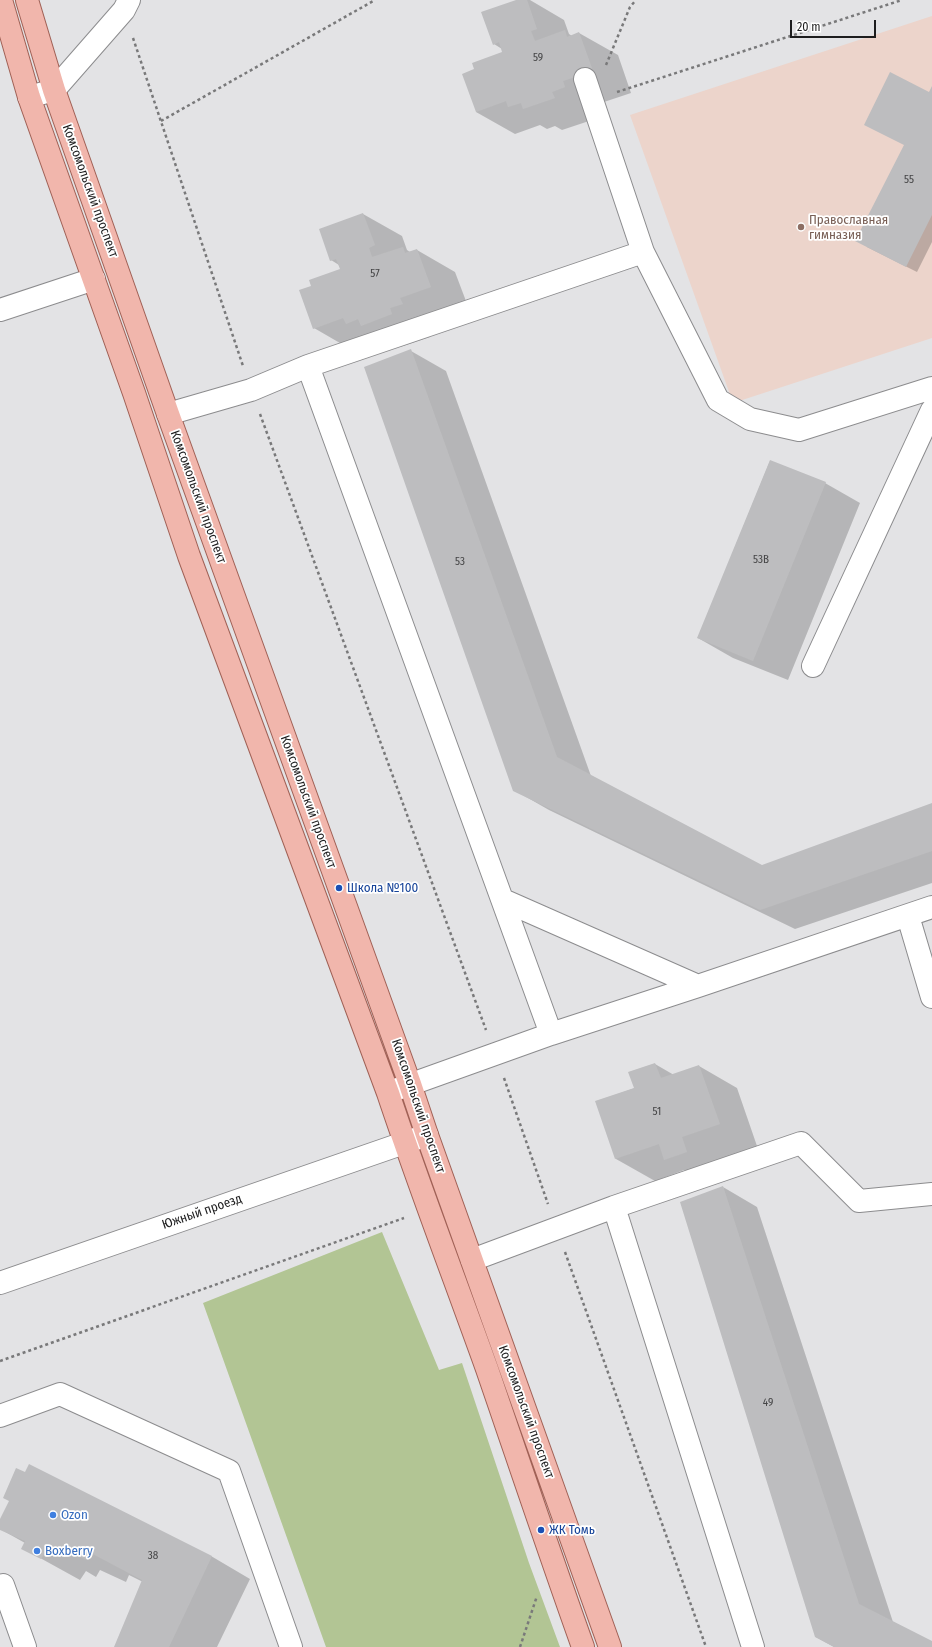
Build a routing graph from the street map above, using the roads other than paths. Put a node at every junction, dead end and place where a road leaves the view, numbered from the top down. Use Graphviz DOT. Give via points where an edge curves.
graph roads {
  1 [pos="1,0"];
  2 [pos="27,0"];
  3 [pos="126,5"];
  4 [pos="585,79"];
  5 [pos="54,90"];
  6 [pos="29,97"];
  7 [pos="643,252"];
  8 [pos="94,279"];
  9 [pos="0,310"];
  10 [pos="308,366"];
  11 [pos="932,388"];
  12 [pos="932,410"];
  13 [pos="168,414"];
  14 [pos="813,666"];
  15 [pos="503,900"];
  16 [pos="932,907"];
  17 [pos="908,916"];
  18 [pos="698,986"];
  19 [pos="932,997"];
  20 [pos="551,1034"];
  21 [pos="410,1084"];
  22 [pos="388,1093"];
  23 [pos="427,1135"];
  24 [pos="404,1142"];
  25 [pos="932,1194"];
  26 [pos="614,1207"];
  27 [pos="472,1260"];
  28 [pos="0,1282"];
  29 [pos="0,1416"];
  30 [pos="1,1583"];
  31 [pos="25,1647"];
  32 [pos="291,1647"];
  33 [pos="583,1647"];
  34 [pos="610,1647"];
  35 [pos="753,1647"];
  1 -- 6 [label="main road, Комсомольский проспект"];
  2 -- 5 [label="main road, Комсомольский проспект"];
  3 -- 5 [label="street"];
  4 -- 7 [label="street"];
  5 -- 6 [label="street"];
  5 -- 13 [label="main road, Комсомольский проспект"];
  6 -- 8 [label="main road, Комсомольский проспект"];
  7 -- 10 [label="street"];
  7 -- 11 [label="street" via="718,400 750,419 799,430"];
  8 -- 9 [label="street"];
  8 -- 22 [label="main road, Комсомольский проспект" via="189,556"];
  10 -- 13 [label="street" via="251,390"];
  10 -- 15 [label="street"];
  12 -- 14 [label="street"];
  13 -- 21 [label="main road, Комсомольский проспект"];
  15 -- 18 [label="street"];
  15 -- 20 [label="street"];
  16 -- 17 [label="street"];
  17 -- 18 [label="street"];
  17 -- 19 [label="street"];
  18 -- 20 [label="street"];
  20 -- 21 [label="street"];
  21 -- 22 [label="street"];
  21 -- 23 [label="main road, Комсомольский проспект"];
  22 -- 24 [label="main road, Комсомольский проспект"];
  23 -- 24 [label="street, Южный проезд"];
  23 -- 27 [label="main road, Комсомольский проспект"];
  24 -- 28 [label="street, Южный проезд"];
  24 -- 33 [label="main road, Комсомольский проспект" via="493,1387"];
  25 -- 26 [label="street" via="860,1201 802,1143"];
  26 -- 27 [label="street"];
  26 -- 35 [label="street"];
  27 -- 34 [label="main road, Комсомольский проспект"];
  29 -- 32 [label="street" via="60,1394 229,1471"];
  30 -- 31 [label="street"];
}
